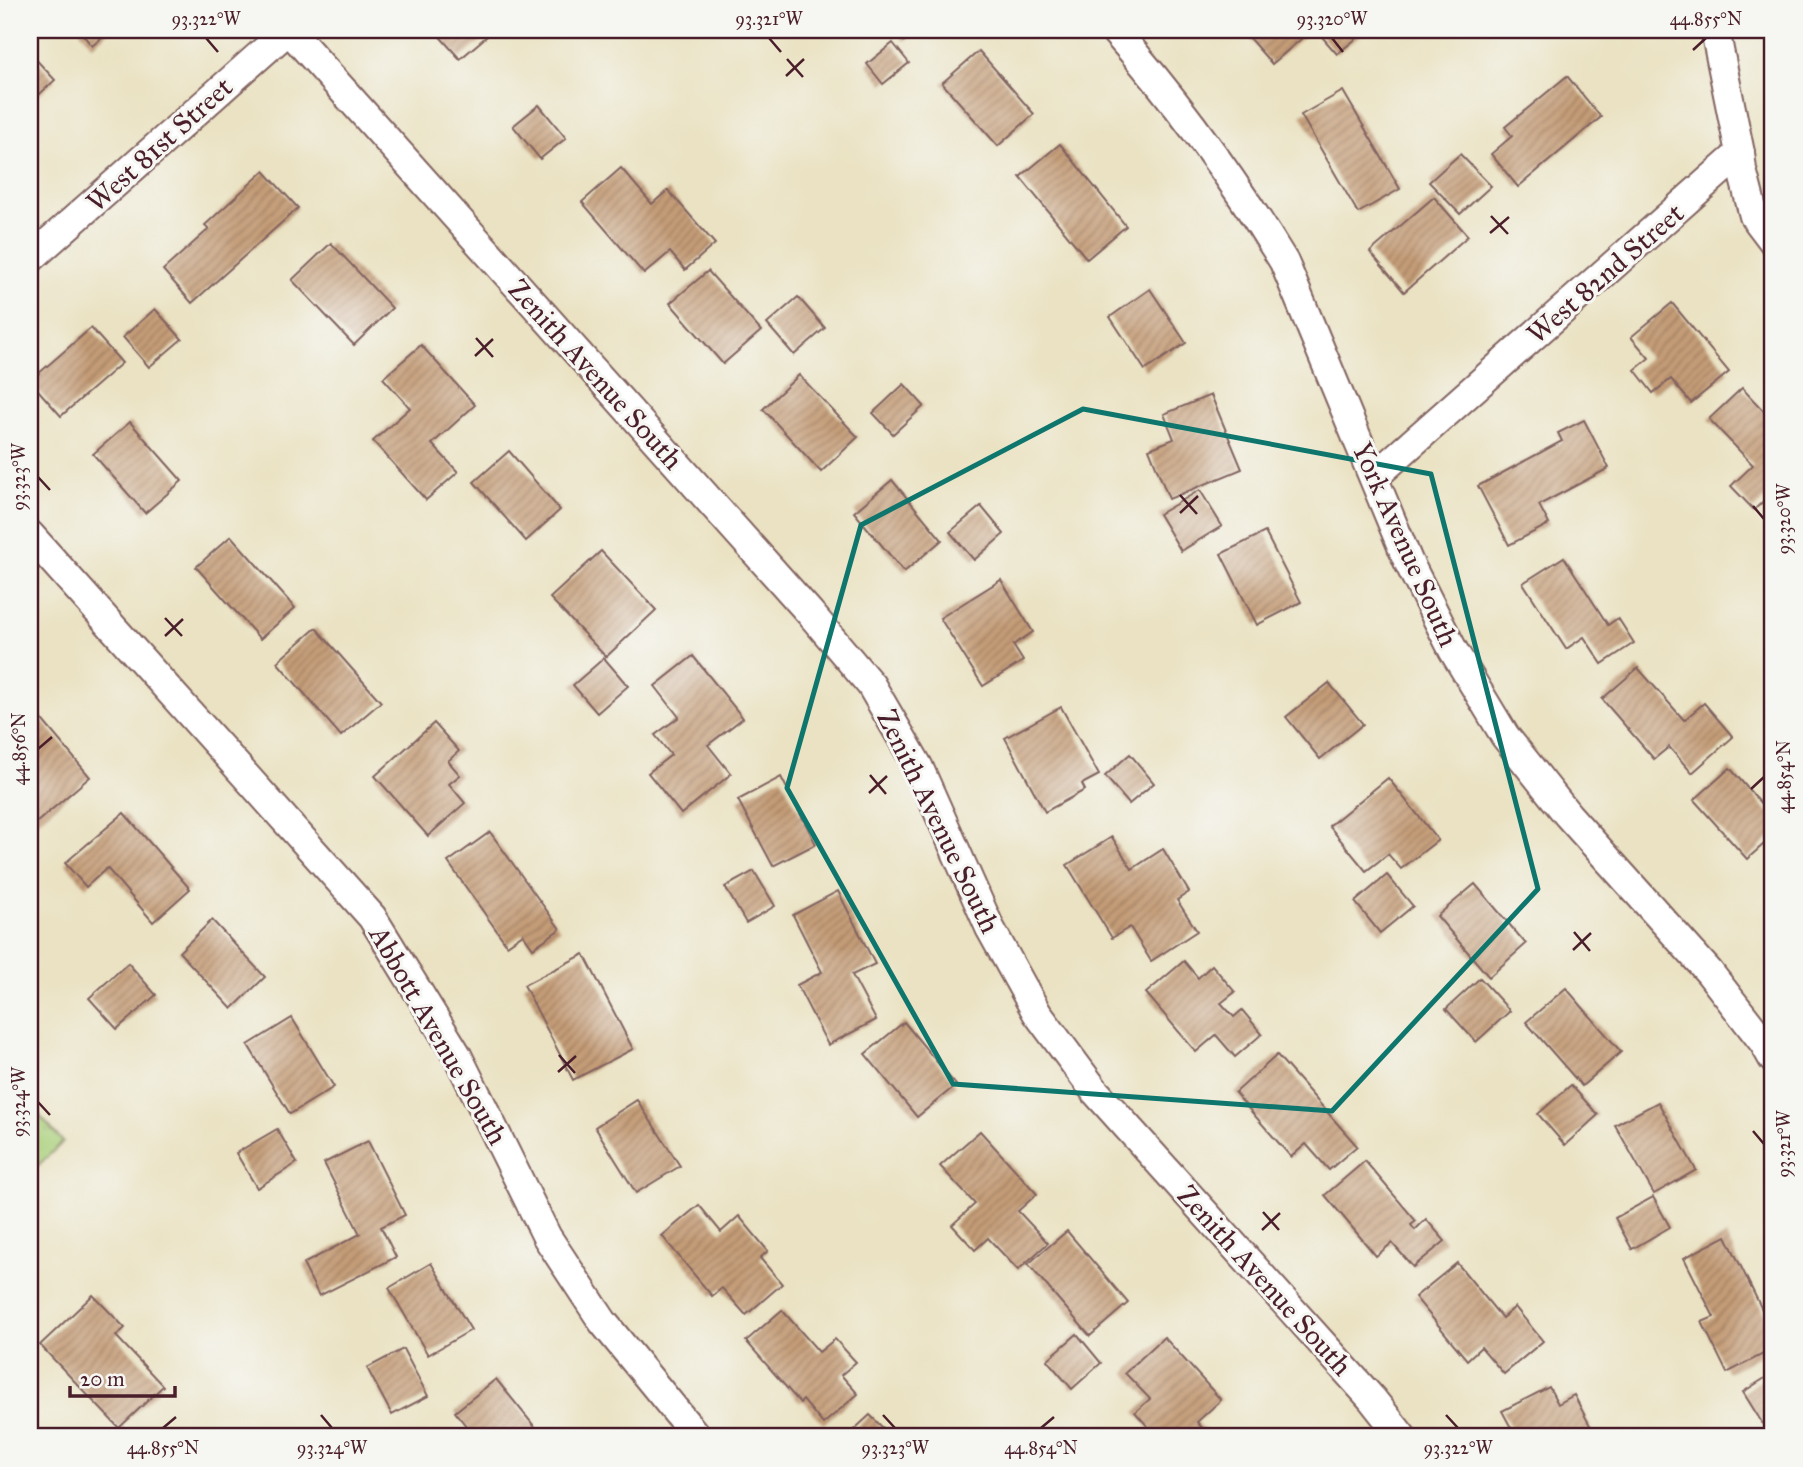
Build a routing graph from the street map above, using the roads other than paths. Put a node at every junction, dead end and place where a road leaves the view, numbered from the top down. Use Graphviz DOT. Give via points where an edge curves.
graph roads {
  1 [pos="289,30"];
  2 [pos="1114,30"];
  3 [pos="1715,30"];
  4 [pos="1740,153"];
  5 [pos="1773,241"];
  6 [pos="30,259"];
  7 [pos="1374,477"];
  8 [pos="30,535"];
  9 [pos="1773,1059"];
  10 [pos="697,1437"];
  11 [pos="1402,1437"];
  1 -- 6 [label="street, West 81st Street"];
  1 -- 11 [label="street, Zenith Avenue South" via="871,685 918,766 990,928 1037,1013 1095,1091"];
  2 -- 7 [label="street, York Avenue South" via="1200,136 1284,262"];
  3 -- 4 [label="street"];
  4 -- 5 [label="street" via="1754,216"];
  4 -- 7 [label="street, West 82nd Street"];
  7 -- 9 [label="street, York Avenue South" via="1408,561 1453,650 1505,736 1567,815 1709,972"];
  8 -- 10 [label="street, Abbott Avenue South" via="372,917 457,1055 547,1237 603,1322"];
}
